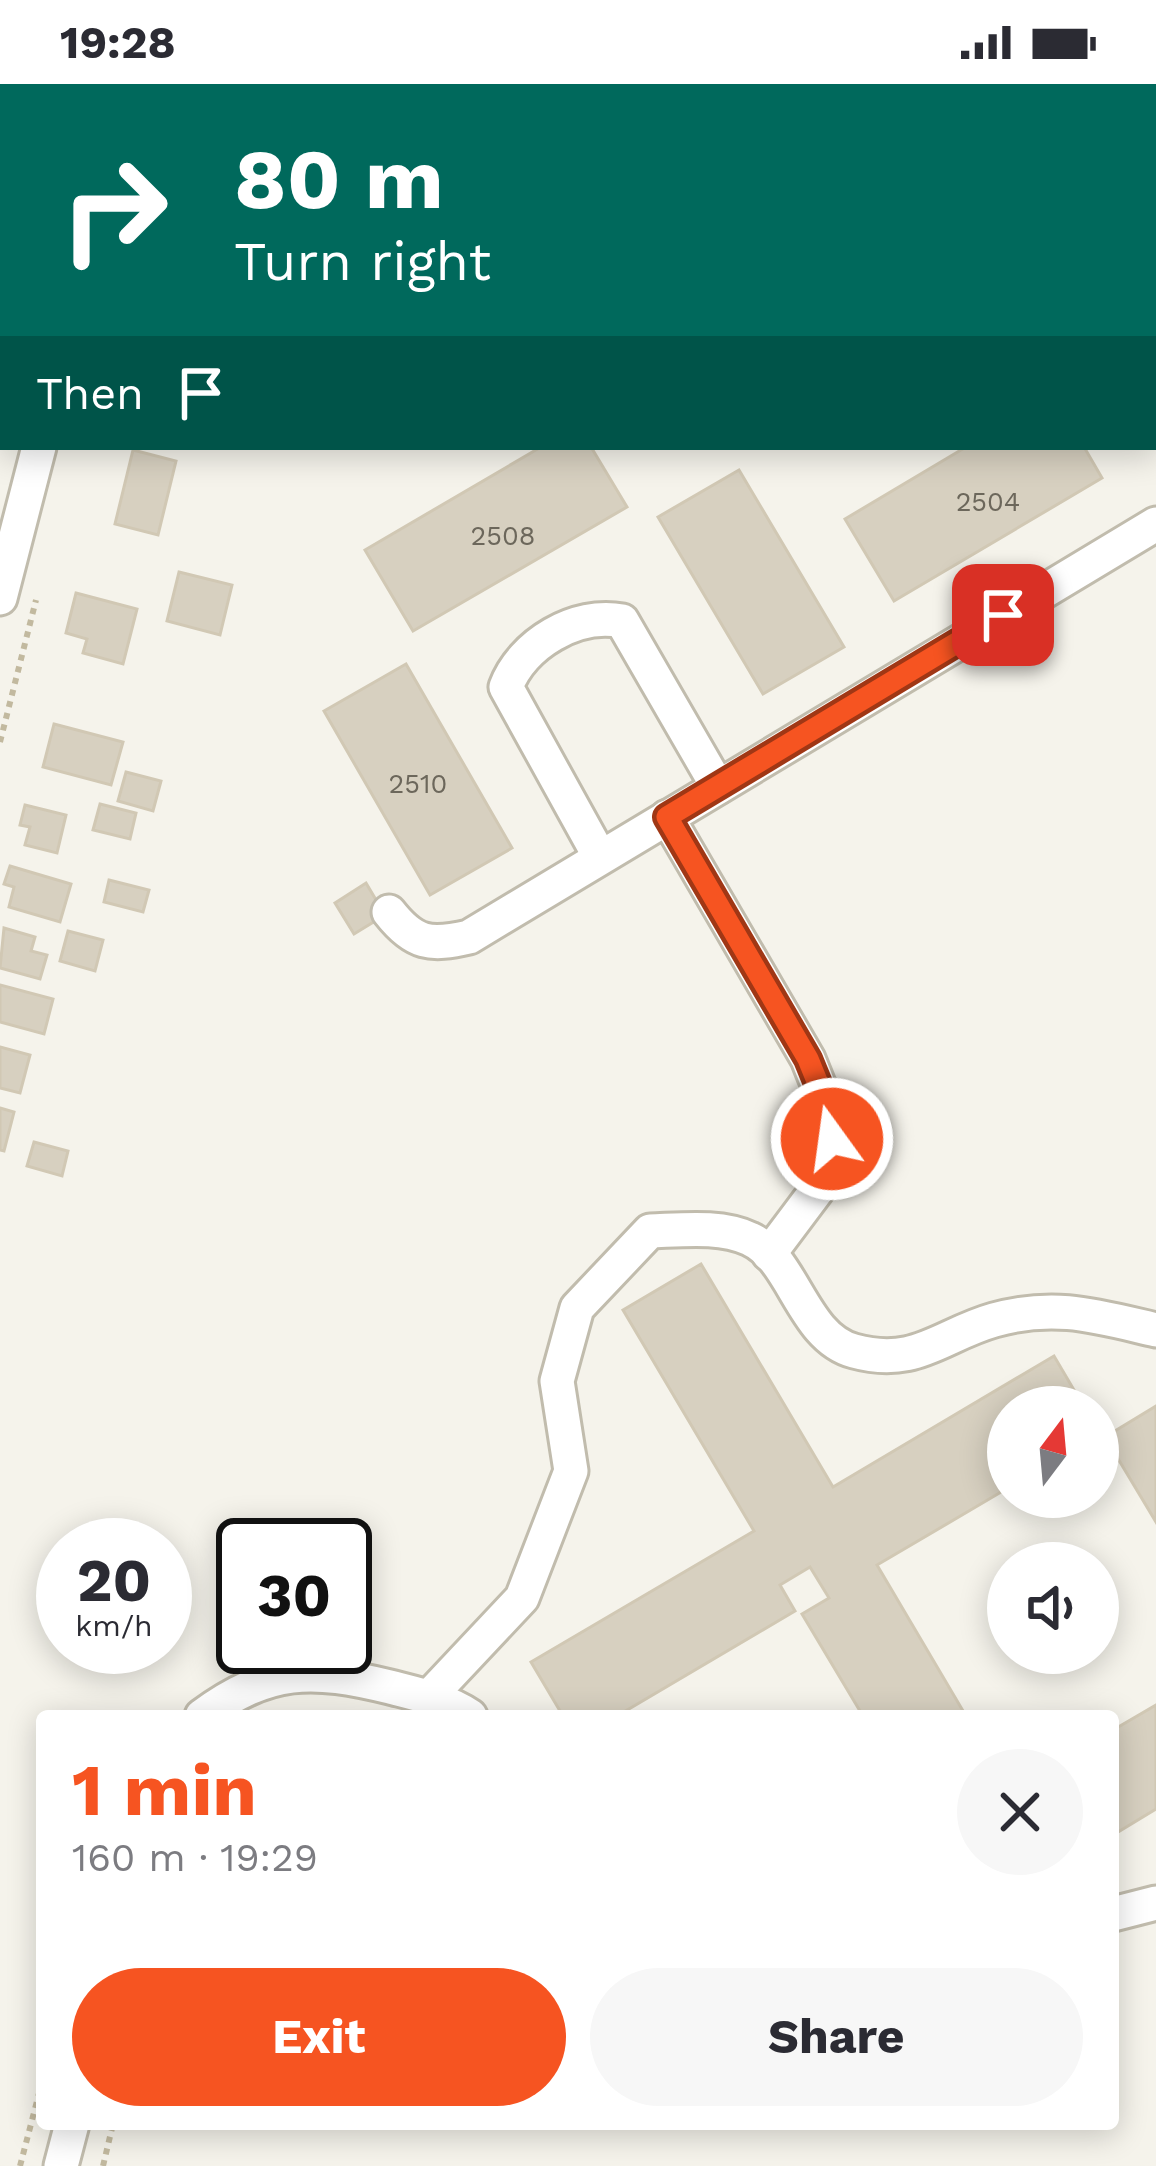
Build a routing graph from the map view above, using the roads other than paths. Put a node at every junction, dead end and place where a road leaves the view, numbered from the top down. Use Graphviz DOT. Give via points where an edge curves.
graph roads {
  1 [pos="38,450"];
  2 [pos="1156,524"];
  3 [pos="0,598"];
  4 [pos="718,787"];
  5 [pos="667,817"];
  6 [pos="600,857"];
  7 [pos="388,912"];
  8 [pos="769,1254"];
  9 [pos="1156,1330"];
  10 [pos="428,1698"];
  11 [pos="210,1710"];
  12 [pos="460,1710"];
  13 [pos="1156,1903"];
  14 [pos="1119,1912"];
  15 [pos="70,2130"];
  16 [pos="61,2166"];
  1 -- 3 [label="street"];
  2 -- 4 [label="street"];
  4 -- 5 [label="street"];
  4 -- 6 [label="street" via="622,621 604,617 544,638 506,686"];
  5 -- 6 [label="street"];
  5 -- 8 [label="street" via="808,1059 828,1108 832,1139 817,1190"];
  6 -- 7 [label="street" via="470,937 440,943 407,935"];
  8 -- 9 [label="street" via="815,1323 848,1350 889,1358 939,1346 992,1320 1063,1309"];
  8 -- 10 [label="street" via="750,1239 698,1229 650,1232 577,1308 557,1381 572,1471 544,1550 522,1598"];
  10 -- 11 [label="street" via="303,1673 237,1690"];
  10 -- 12 [label="street"];
  13 -- 14 [label="street"];
  15 -- 16 [label="street"];
}
